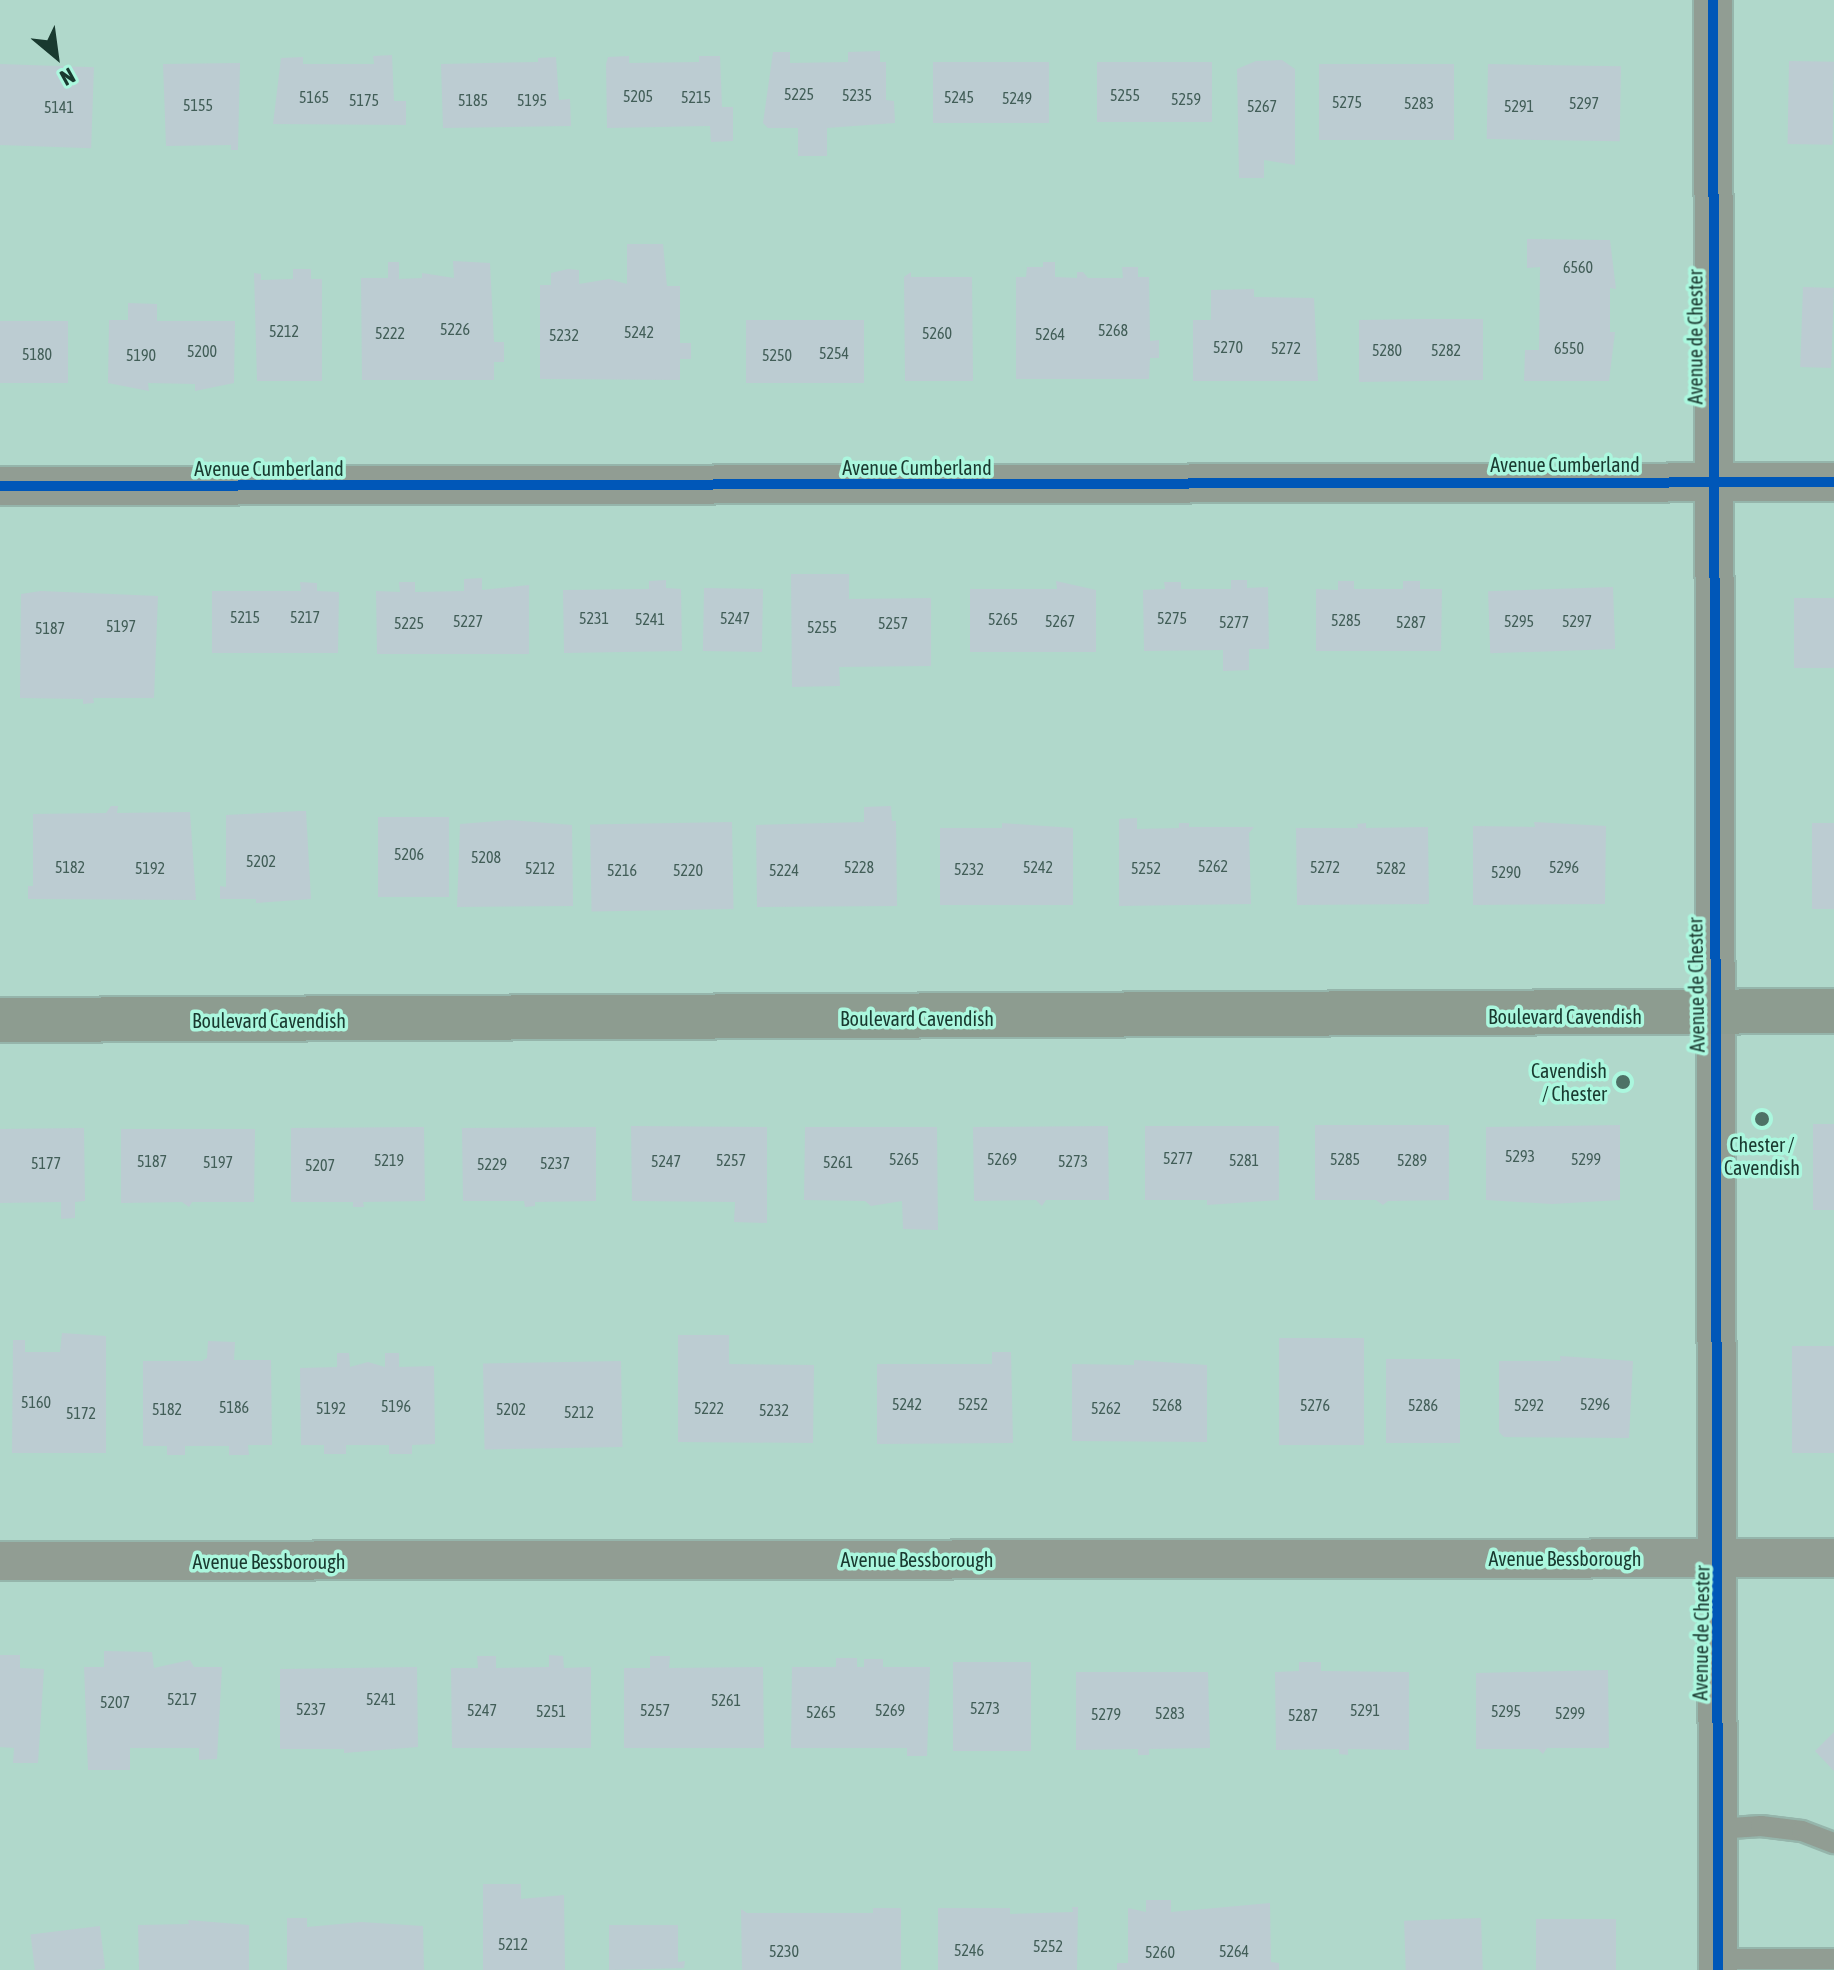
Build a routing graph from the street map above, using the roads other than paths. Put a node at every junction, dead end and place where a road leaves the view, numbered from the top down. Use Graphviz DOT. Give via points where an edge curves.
graph roads {
  1 [pos="1713,0"];
  2 [pos="1713,481"];
  3 [pos="1834,482"];
  4 [pos="0,486"];
  5 [pos="1834,1011"];
  6 [pos="1714,1013"];
  7 [pos="0,1020"];
  8 [pos="1720,1558"];
  9 [pos="1834,1558"];
  10 [pos="0,1561"];
  11 [pos="1716,1829"];
  12 [pos="1834,1843"];
  13 [pos="1834,1959"];
  14 [pos="1718,1965"];
  1 -- 2 [label="street, Avenue de Chester"];
  2 -- 3 [label="street, Avenue Cumberland"];
  2 -- 4 [label="street, Avenue Cumberland"];
  2 -- 6 [label="street, Avenue de Chester"];
  5 -- 6 [label="main road, Boulevard Cavendish"];
  6 -- 7 [label="main road, Boulevard Cavendish"];
  6 -- 8 [label="street, Avenue de Chester"];
  8 -- 9 [label="street, Avenue Bessborough"];
  8 -- 10 [label="street, Avenue Bessborough"];
  8 -- 11 [label="street, Avenue de Chester"];
  11 -- 12 [label="lane" via="1761,1826 1802,1831"];
  11 -- 14 [label="street, Avenue de Chester"];
  13 -- 14 [label="lane"];
}
